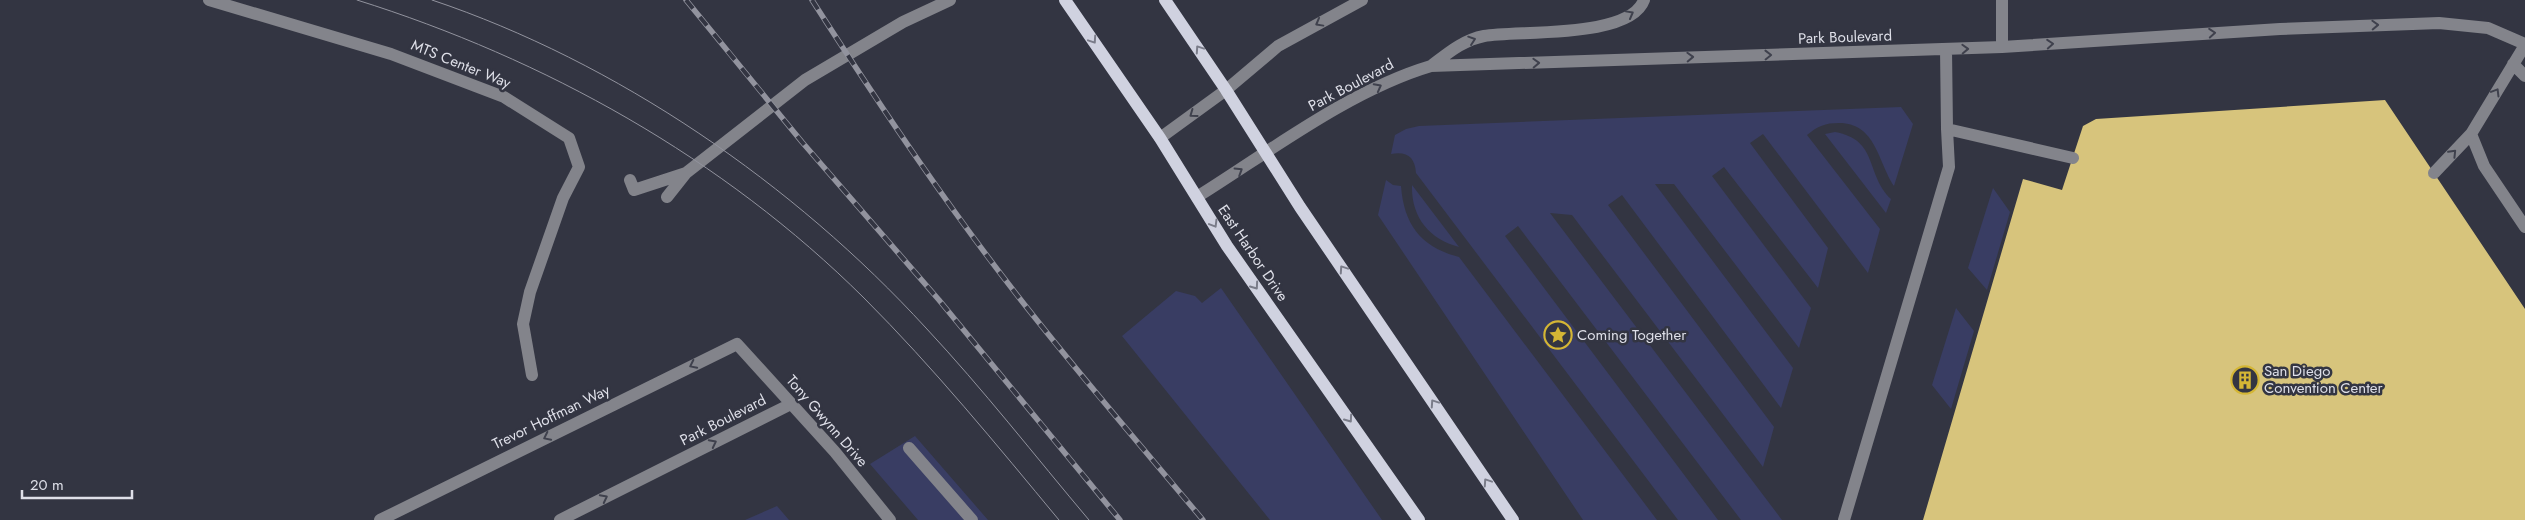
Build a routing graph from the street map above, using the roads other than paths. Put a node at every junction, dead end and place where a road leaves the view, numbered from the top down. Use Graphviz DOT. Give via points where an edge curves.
graph roads {
  1 [pos="208,0"];
  2 [pos="950,0"];
  3 [pos="1066,0"];
  4 [pos="1165,0"];
  5 [pos="1362,0"];
  6 [pos="1644,0"];
  7 [pos="2002,0"];
  8 [pos="2525,44"];
  9 [pos="2002,47"];
  10 [pos="1946,50"];
  11 [pos="2513,64"];
  12 [pos="1431,66"];
  13 [pos="2525,76"];
  14 [pos="1226,90"];
  15 [pos="1947,129"];
  16 [pos="2471,134"];
  17 [pos="1160,138"];
  18 [pos="1266,154"];
  19 [pos="2073,158"];
  20 [pos="686,173"];
  21 [pos="2434,173"];
  22 [pos="630,180"];
  23 [pos="667,197"];
  24 [pos="1197,197"];
  25 [pos="2525,227"];
  26 [pos="737,344"];
  27 [pos="532,376"];
  28 [pos="791,404"];
  29 [pos="909,448"];
  30 [pos="380,520"];
  31 [pos="560,520"];
  32 [pos="890,520"];
  33 [pos="972,520"];
  34 [pos="1420,520"];
  35 [pos="1512,520"];
  36 [pos="1844,520"];
  1 -- 27 [label="street, MTS Center Way" via="391,54 496,94 569,138 579,167 563,198 530,292 523,324"];
  2 -- 20 [label="street" via="903,22 805,80"];
  3 -- 17 [label="main road, East Harbor Drive, one-way"];
  14 -- 4 [label="main road, one-way"];
  5 -- 14 [label="street, one-way" via="1278,46"];
  12 -- 6 [label="street, one-way" via="1465,42 1484,36 1550,34 1610,24 1635,14"];
  7 -- 9 [label="street"];
  9 -- 8 [label="street, Park Boulevard, one-way" via="2280,29 2440,23 2488,28"];
  8 -- 11 [label="street"];
  10 -- 9 [label="street, Park Boulevard, one-way"];
  12 -- 10 [label="street, Park Boulevard, one-way"];
  10 -- 15 [label="street"];
  11 -- 13 [label="street"];
  16 -- 11 [label="street, one-way"];
  18 -- 12 [label="street, Park Boulevard, one-way" via="1327,115 1400,76"];
  14 -- 17 [label="street, one-way"];
  14 -- 18 [label="main road"];
  15 -- 19 [label="street"];
  15 -- 36 [label="street" via="1950,167"];
  21 -- 16 [label="street, one-way"];
  16 -- 25 [label="street" via="2484,166"];
  17 -- 24 [label="main road, East Harbor Drive"];
  24 -- 18 [label="street, Park Boulevard, one-way"];
  35 -- 18 [label="main road, one-way"];
  20 -- 22 [label="street" via="634,190"];
  20 -- 23 [label="street"];
  24 -- 34 [label="main road, East Harbor Drive, one-way" via="1227,246"];
  26 -- 28 [label="street, Tony Gwynn Drive"];
  26 -- 30 [label="street, Trevor Hoffman Way, one-way"];
  31 -- 28 [label="street, Park Boulevard, one-way"];
  28 -- 32 [label="street, Tony Gwynn Drive"];
  29 -- 33 [label="street"];
}
